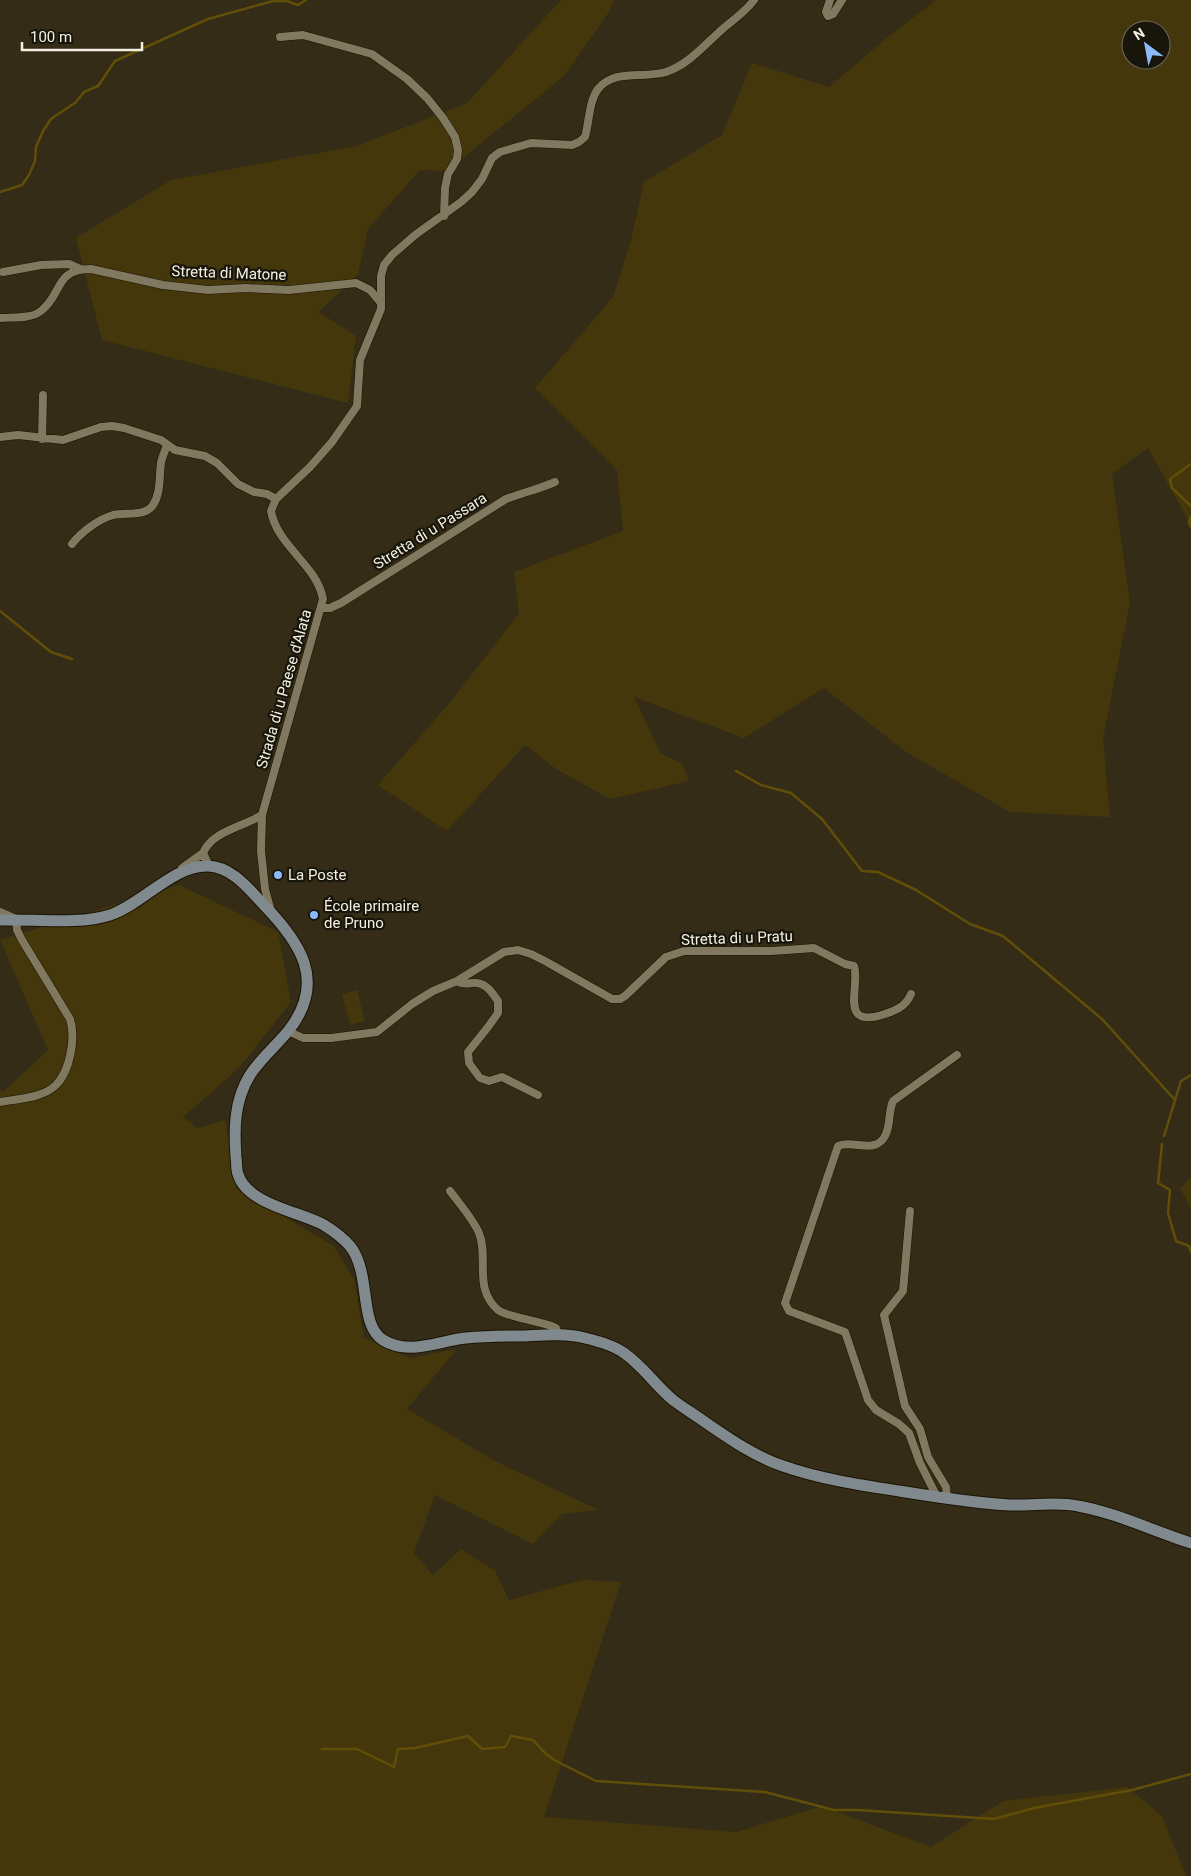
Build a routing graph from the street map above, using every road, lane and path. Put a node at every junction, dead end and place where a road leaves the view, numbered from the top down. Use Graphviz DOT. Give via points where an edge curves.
graph roads {
  1 [pos="754,0"];
  2 [pos="830,0"];
  3 [pos="842,0"];
  4 [pos="280,37"];
  5 [pos="444,216"];
  6 [pos="80,269"];
  7 [pos="4,272"];
  8 [pos="381,303"];
  9 [pos="0,318"];
  10 [pos="43,395"];
  11 [pos="0,437"];
  12 [pos="42,439"];
  13 [pos="167,445"];
  14 [pos="555,482"];
  15 [pos="276,499"];
  16 [pos="72,544"];
  17 [pos="322,608"];
  18 [pos="262,815"];
  19 [pos="203,853"];
  20 [pos="209,866"];
  21 [pos="173,878"];
  22 [pos="0,912"];
  23 [pos="272,913"];
  24 [pos="16,919"];
  25 [pos="0,920"];
  26 [pos="457,981"];
  27 [pos="911,994"];
  28 [pos="288,1031"];
  29 [pos="957,1055"];
  30 [pos="538,1095"];
  31 [pos="0,1102"];
  32 [pos="450,1191"];
  33 [pos="910,1212"];
  34 [pos="558,1335"];
  35 [pos="942,1498"];
  36 [pos="1191,1543"];
  1 -- 5 [label="street" via="743,14 680,66 656,74 615,77 604,83 596,90 585,137 579,142 572,145 531,143 500,152 492,158 472,192"];
  2 -- 3 [label="street" via="828,16"];
  4 -- 5 [label="street" via="303,35 372,54 407,78 427,98 444,118 458,150 445,188"];
  5 -- 8 [label="street" via="410,240 384,265"];
  6 -- 7 [label="street, Stretta di Matone" via="69,264 41,265"];
  6 -- 8 [label="street, Stretta di Matone" via="208,290 288,290 356,283 370,290"];
  6 -- 9 [label="street" via="64,278 40,312"];
  8 -- 15 [label="street" via="376,325 360,360 354,413 310,467"];
  10 -- 12 [label="street"];
  11 -- 12 [label="street" via="18,434"];
  12 -- 13 [label="street" via="63,440 112,426 161,440"];
  13 -- 15 [label="street" via="175,450 205,456 238,484"];
  13 -- 16 [label="street" via="161,463 160,482 149,510 104,518"];
  14 -- 17 [label="street, Stretta di u Passara" via="506,499 341,603"];
  15 -- 17 [label="street, Strada di u Paese d'Alata" via="272,518 322,591"];
  17 -- 18 [label="street, Strada di u Paese d'Alata"];
  18 -- 19 [label="street" via="221,834 205,847"];
  18 -- 23 [label="street, Strada di u Paese d'Alata" via="265,889"];
  19 -- 20 [label="street"];
  19 -- 21 [label="street" via="176,870"];
  20 -- 21 [label="street" via="198,867"];
  20 -- 23 [label="street" via="230,872"];
  21 -- 24 [label="street" via="114,914 91,920"];
  22 -- 24 [label="street"];
  23 -- 28 [label="street" via="297,947 307,980 303,1011"];
  24 -- 25 [label="street"];
  24 -- 31 [label="street" via="22,940 73,1029 70,1058 55,1085 43,1092"];
  26 -- 27 [label="street, Stretta di u Pratu" via="504,952 518,950 538,957 612,999 620,998 666,957 684,951 814,948 854,966 852,998 856,1011 862,1016 870,1018 894,1011 908,1001"];
  26 -- 28 [label="street, Stretta di u Pratu" via="412,1004 377,1032 303,1038"];
  26 -- 30 [label="street" via="478,983 488,988 498,1001 498,1013 468,1052 469,1063 480,1078 502,1077"];
  28 -- 34 [label="street" via="258,1064 240,1097 234,1128 238,1174 246,1187 263,1200 325,1225 349,1244 363,1271 367,1309 376,1335 401,1348 462,1338"];
  29 -- 35 [label="street" via="893,1101 885,1137 878,1143 866,1147 844,1143 838,1146 785,1303 789,1311 845,1332 868,1400 876,1410 909,1433 920,1463"];
  32 -- 34 [label="street" via="479,1232 482,1276 490,1302 499,1311 556,1328"];
  33 -- 35 [label="street" via="903,1291 884,1315 905,1406 920,1429 928,1457 946,1487"];
  34 -- 35 [label="street" via="608,1344 622,1351 672,1400 750,1451 783,1466 851,1484"];
  35 -- 36 [label="street" via="1010,1505 1072,1504"];
}
